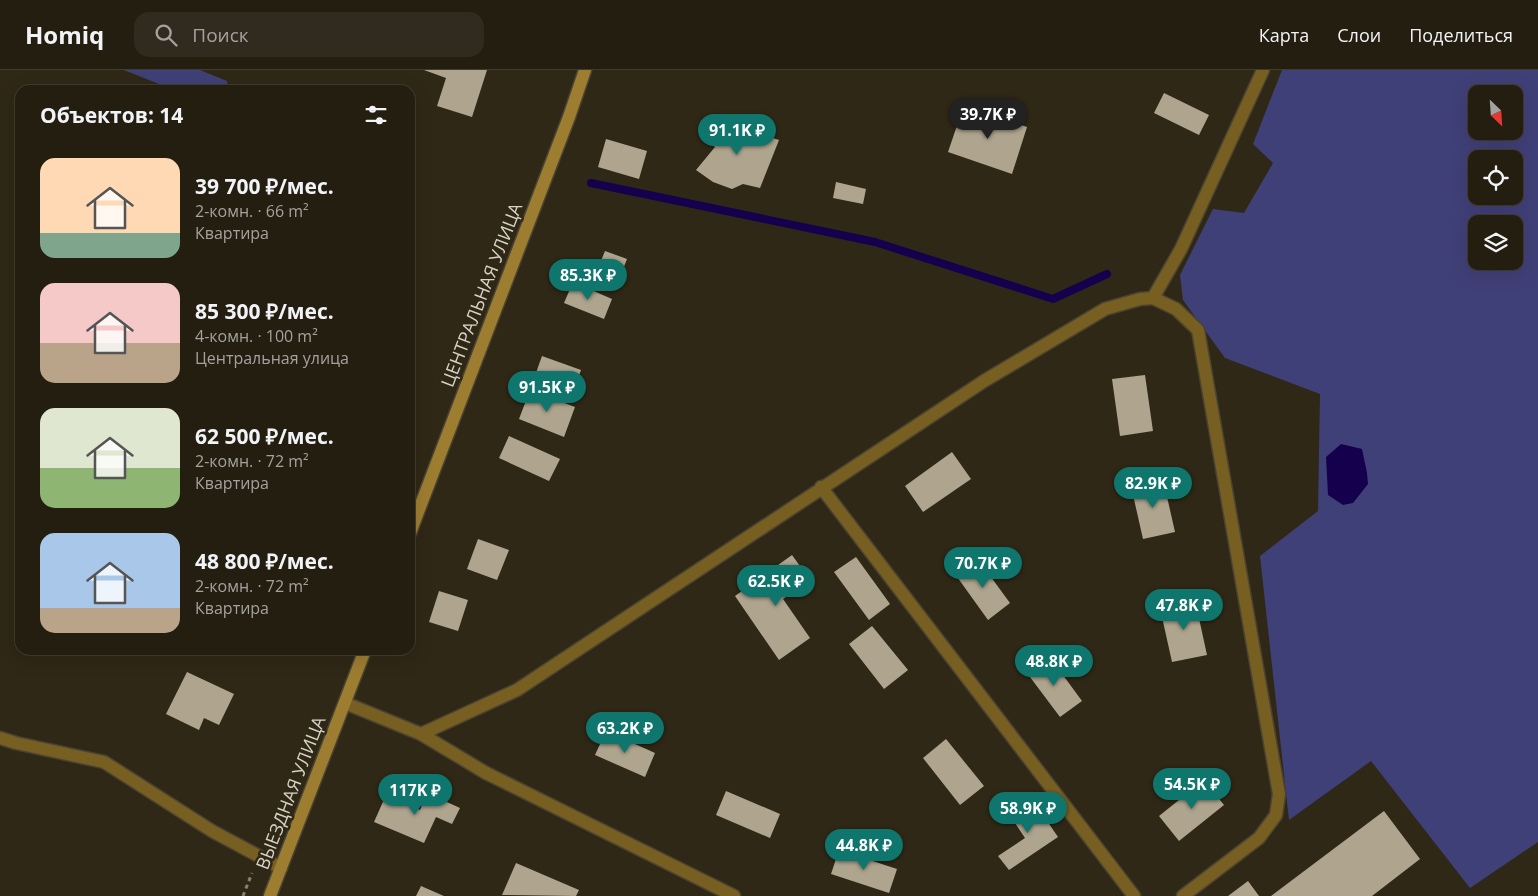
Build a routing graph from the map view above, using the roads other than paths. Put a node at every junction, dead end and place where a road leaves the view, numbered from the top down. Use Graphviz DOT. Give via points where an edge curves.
graph roads {
  1 [pos="585,70"];
  2 [pos="1263,70"];
  3 [pos="1153,298"];
  4 [pos="821,487"];
  5 [pos="415,520"];
  6 [pos="363,655"];
  7 [pos="345,703"];
  8 [pos="421,734"];
  9 [pos="0,738"];
  10 [pos="281,868"];
  11 [pos="270,896"];
  12 [pos="734,896"];
  13 [pos="1134,896"];
  14 [pos="1183,896"];
  1 -- 5 [label="main road, ЦЕНТРАЛЬНАЯ УЛИЦА"];
  2 -- 3 [label="street" via="1181,249"];
  3 -- 4 [label="street" via="1105,309 984,381"];
  3 -- 14 [label="street" via="1176,309 1198,330 1279,794 1276,815 1259,838"];
  4 -- 8 [label="street" via="516,690"];
  4 -- 13 [label="street"];
  6 -- 7 [label="main road"];
  7 -- 8 [label="street"];
  7 -- 10 [label="main road, ВЫЕЗДНАЯ УЛИЦА"];
  8 -- 12 [label="street" via="486,773"];
  9 -- 10 [label="street" via="104,762 212,831"];
  10 -- 11 [label="main road, ВЫЕЗДНАЯ УЛИЦА"];
}
